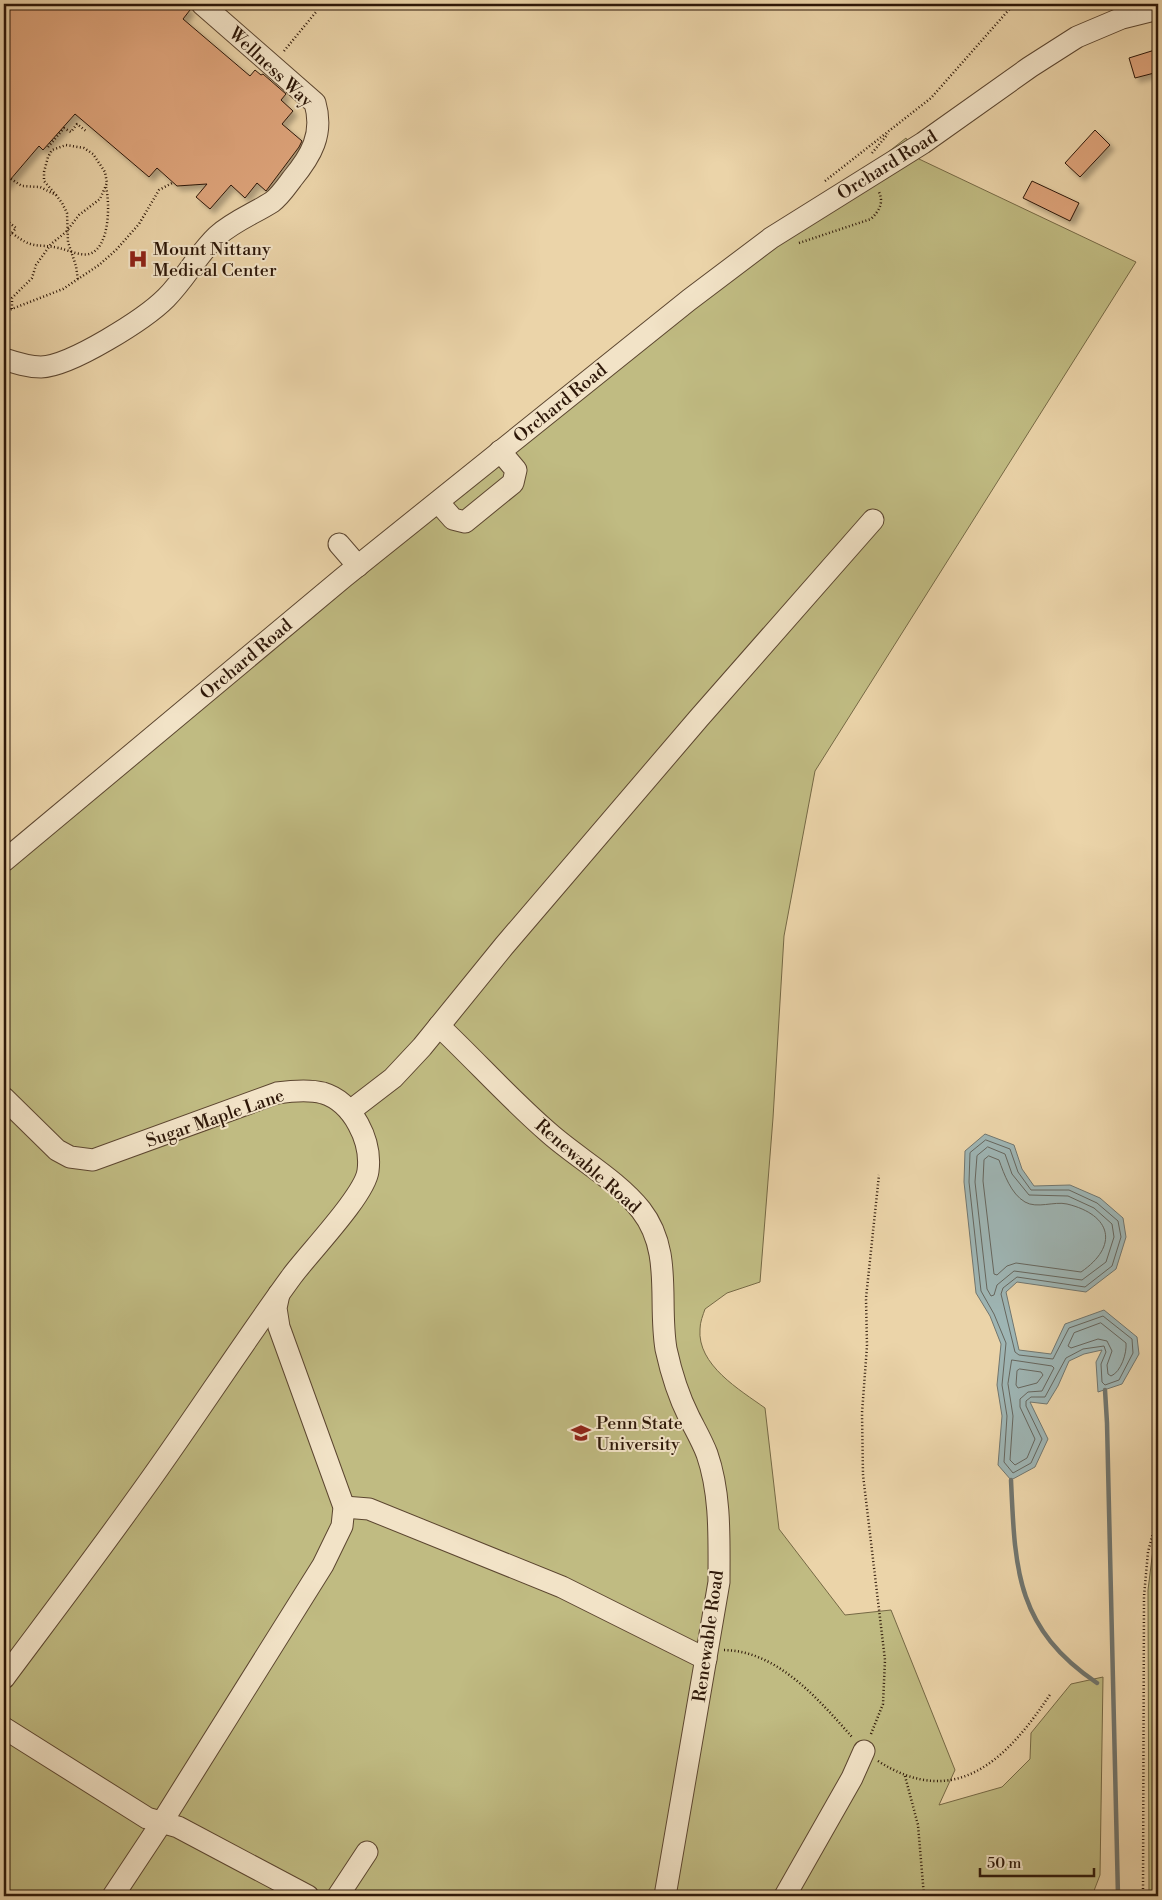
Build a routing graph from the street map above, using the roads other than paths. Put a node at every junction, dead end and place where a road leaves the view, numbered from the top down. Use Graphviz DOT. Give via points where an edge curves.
graph roads {
  1 [pos="202,4"];
  2 [pos="1158,9"];
  3 [pos="4,359"];
  4 [pos="500,451"];
  5 [pos="438,502"];
  6 [pos="873,520"];
  7 [pos="339,544"];
  8 [pos="358,566"];
  9 [pos="4,861"];
  10 [pos="439,1026"];
  11 [pos="4,1098"];
  12 [pos="350,1111"];
  13 [pos="280,1294"];
  14 [pos="344,1507"];
  15 [pos="706,1654"];
  16 [pos="4,1678"];
  17 [pos="4,1728"];
  18 [pos="864,1751"];
  19 [pos="162,1822"];
  20 [pos="367,1852"];
  21 [pos="113,1896"];
  22 [pos="308,1896"];
  23 [pos="338,1896"];
  24 [pos="665,1896"];
  25 [pos="785,1896"];
  1 -- 3 [label="street, Wellness Way" via="315,103 313,151 274,200 250,216 233,222 188,275 145,316 55,365 31,366"];
  2 -- 4 [label="street, Orchard Road" via="1122,18 1077,37 923,143 771,238"];
  4 -- 5 [label="street, Orchard Road"];
  4 -- 5 [label="street" via="516,470 513,483 465,522 453,519"];
  5 -- 8 [label="street, Orchard Road"];
  6 -- 10 [label="street" via="699,718"];
  7 -- 8 [label="street"];
  8 -- 9 [label="street, Orchard Road"];
  10 -- 12 [label="street" via="393,1078"];
  10 -- 15 [label="street, Renewable Road" via="546,1132 620,1190 651,1225 662,1261 665,1338 673,1375 712,1469 719,1537 719,1582"];
  11 -- 12 [label="street, Sugar Maple Lane" via="57,1150 70,1157 93,1160 276,1094 294,1091 324,1093"];
  12 -- 13 [label="street, Sugar Maple Lane" via="368,1149 365,1183"];
  13 -- 14 [label="street" via="276,1308 279,1327"];
  13 -- 16 [label="street, Sugar Maple Lane" via="136,1501"];
  14 -- 15 [label="street" via="369,1509 562,1587"];
  14 -- 19 [label="street" via="342,1526 323,1565"];
  15 -- 24 [label="street, Renewable Road"];
  17 -- 19 [label="street" via="147,1818"];
  18 -- 25 [label="street"];
  19 -- 21 [label="street"];
  19 -- 22 [label="street" via="178,1827"];
  20 -- 23 [label="street"];
}
